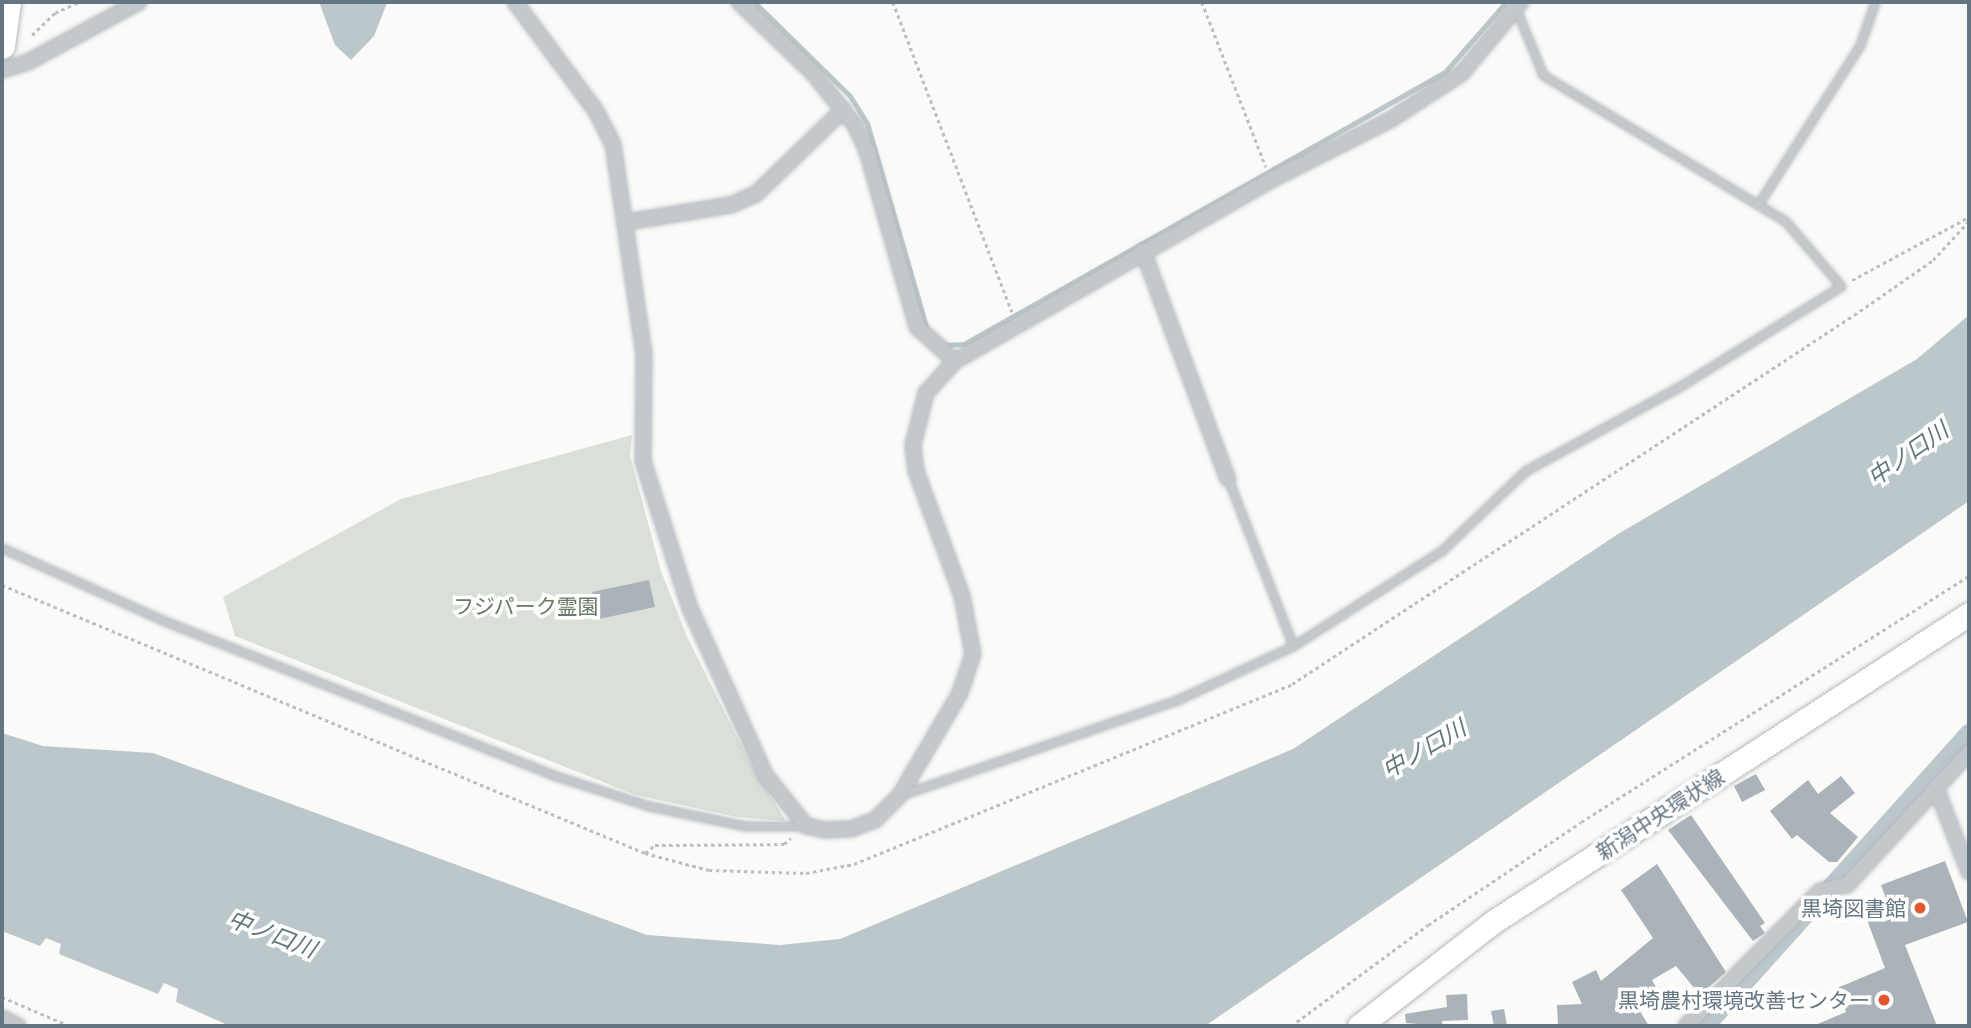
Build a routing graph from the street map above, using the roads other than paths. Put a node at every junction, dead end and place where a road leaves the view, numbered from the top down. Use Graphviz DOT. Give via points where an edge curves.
graph roads {
  1 [pos="8,2"];
  2 [pos="139,2"];
  3 [pos="515,2"];
  4 [pos="739,2"];
  5 [pos="1875,2"];
  6 [pos="1518,5"];
  7 [pos="2,46"];
  8 [pos="2,70"];
  9 [pos="844,108"];
  10 [pos="1759,203"];
  11 [pos="626,222"];
  12 [pos="1143,251"];
  13 [pos="955,361"];
  14 [pos="1228,479"];
  15 [pos="2,548"];
  16 [pos="1969,614"];
  17 [pos="1293,646"];
  18 [pos="1969,753"];
  19 [pos="1936,788"];
  20 [pos="900,795"];
  21 [pos="806,826"];
  22 [pos="1969,872"];
  23 [pos="2,1018"];
  24 [pos="18,1026"];
  25 [pos="1359,1026"];
  26 [pos="1686,1026"];
  1 -- 7 [label="highway"];
  2 -- 8 [label="street" via="28,62"];
  3 -- 11 [label="street" via="601,122 612,144"];
  4 -- 9 [label="street"];
  5 -- 10 [label="lane" via="1860,45"];
  6 -- 10 [label="lane" via="1543,75"];
  6 -- 12 [label="street" via="1462,72 1390,120"];
  9 -- 11 [label="street" via="756,194 731,205"];
  9 -- 13 [label="street" via="867,151 917,327"];
  10 -- 17 [label="lane" via="1785,221 1841,286 1682,385 1525,471 1441,551"];
  11 -- 21 [label="street" via="644,354 643,461 655,507 740,723 766,776"];
  12 -- 13 [label="street"];
  12 -- 14 [label="street"];
  13 -- 20 [label="street" via="926,393 913,445 916,471 962,596 973,654 960,693"];
  14 -- 17 [label="lane"];
  15 -- 21 [label="lane" via="162,620 552,775 649,806 746,826"];
  16 -- 25 [label="main road, 新潟中央環状線" via="1493,922"];
  17 -- 20 [label="lane" via="1177,700"];
  18 -- 19 [label="street"];
  19 -- 22 [label="street"];
  19 -- 26 [label="street" via="1847,885 1820,891"];
  20 -- 21 [label="street" via="874,820 852,830"];
  23 -- 24 [label="street"];
}
